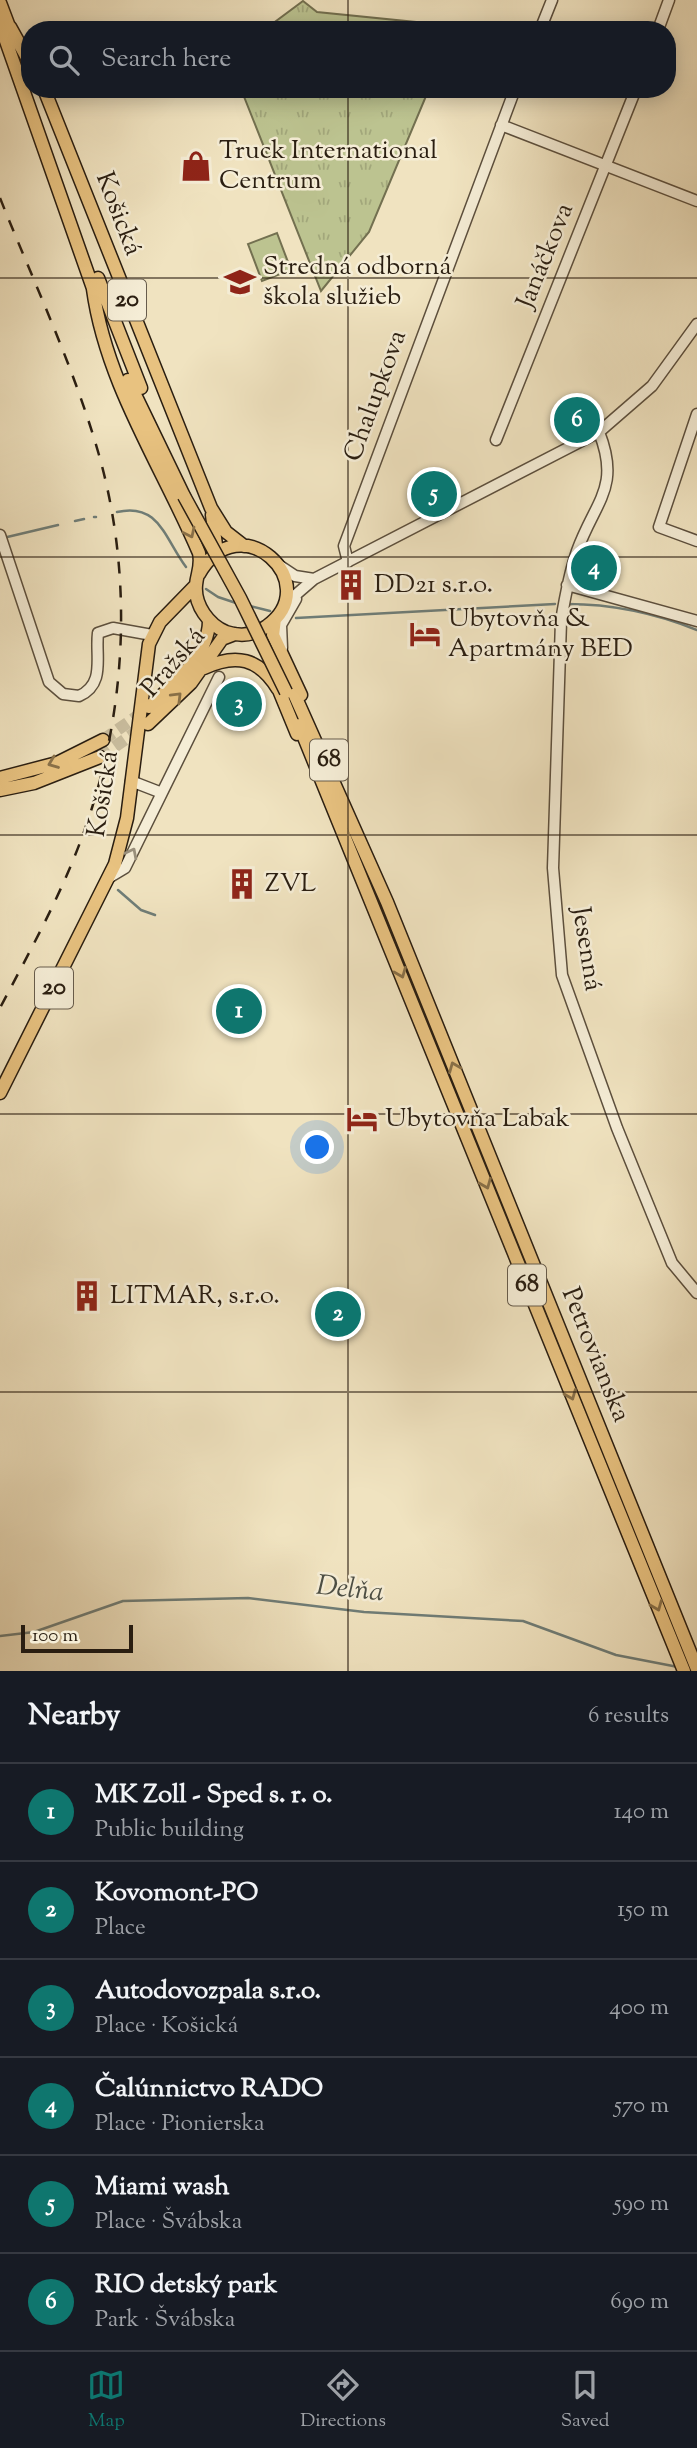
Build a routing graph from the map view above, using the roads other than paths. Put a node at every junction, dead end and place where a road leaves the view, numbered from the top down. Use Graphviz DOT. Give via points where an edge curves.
graph roads {
  1 [pos="552,0"];
  2 [pos="669,0"];
  3 [pos="0,3"];
  4 [pos="544,21"];
  5 [pos="661,21"];
  6 [pos="3,22"];
  7 [pos="21,49"];
  8 [pos="21,62"];
  9 [pos="21,75"];
  10 [pos="29,98"];
  11 [pos="43,98"];
  12 [pos="43,98"];
  13 [pos="512,98"];
  14 [pos="633,98"];
  15 [pos="501,125"];
  16 [pos="607,166"];
  17 [pos="697,201"];
  18 [pos="93,289"];
  19 [pos="697,324"];
  20 [pos="697,414"];
  21 [pos="599,432"];
  22 [pos="496,440"];
  23 [pos="187,495"];
  24 [pos="211,508"];
  25 [pos="1,539"];
  26 [pos="697,541"];
  27 [pos="244,546"];
  28 [pos="213,555"];
  29 [pos="348,562"];
  30 [pos="281,566"];
  31 [pos="314,579"];
  32 [pos="198,580"];
  33 [pos="567,585"];
  34 [pos="285,604"];
  35 [pos="173,609"];
  36 [pos="207,618"];
  37 [pos="275,619"];
  38 [pos="697,621"];
  39 [pos="152,635"];
  40 [pos="239,635"];
  41 [pos="284,657"];
  42 [pos="204,668"];
  43 [pos="219,677"];
  44 [pos="285,690"];
  45 [pos="149,707"];
  46 [pos="148,724"];
  47 [pos="103,740"];
  48 [pos="100,757"];
  49 [pos="0,778"];
  50 [pos="131,781"];
  51 [pos="0,790"];
  52 [pos="162,793"];
  53 [pos="110,877"];
  54 [pos="382,906"];
  55 [pos="0,1093"];
  56 [pos="697,1293"];
  57 [pos="696,1665"];
  58 [pos="681,1666"];
  1 -- 4 [label="street"];
  2 -- 5 [label="street"];
  3 -- 6 [label="main road, Košická / 20"];
  6 -- 7 [label="main road, 20"];
  6 -- 8 [label="main road"];
  6 -- 9 [label="main road, Košická / 20"];
  10 -- 18 [label="main road, Košická / 20"];
  11 -- 23 [label="main road" via="112,317"];
  12 -- 24 [label="main road, Košická / 20"];
  13 -- 15 [label="street, Chalupkova"];
  14 -- 16 [label="street, Janáčkova"];
  15 -- 16 [label="street"];
  15 -- 29 [label="street, Chalupkova" via="344,545"];
  16 -- 17 [label="street"];
  16 -- 22 [label="street, Janáčkova"];
  18 -- 23 [label="main road" via="142,414"];
  18 -- 32 [label="main road, 20, one-way" via="97,322 134,417 199,553"];
  19 -- 21 [label="street" via="652,386"];
  20 -- 26 [label="street" via="659,527"];
  21 -- 29 [label="street"];
  21 -- 33 [label="street, Jesenná" via="610,471"];
  23 -- 44 [label="main road, bridge"];
  24 -- 27 [label="main road, Košická / 20" via="226,532"];
  24 -- 28 [label="main road, Košická"];
  25 -- 39 [label="street" via="49,682 58,692 79,696 94,686 99,633 113,628"];
  27 -- 28 [label="main road"];
  27 -- 30 [label="main road" via="267,553"];
  28 -- 32 [label="main road"];
  29 -- 31 [label="street"];
  30 -- 31 [label="street" via="295,576"];
  30 -- 34 [label="main road"];
  31 -- 34 [label="street"];
  31 -- 41 [label="street" via="281,625"];
  32 -- 35 [label="main road, Košická / 20"];
  32 -- 36 [label="main road"];
  33 -- 38 [label="street"];
  33 -- 56 [label="street, Jesenná" via="557,690 553,868 562,975 672,1263"];
  34 -- 37 [label="main road"];
  35 -- 36 [label="main road" via="188,609"];
  35 -- 39 [label="main road, Košická / 20"];
  36 -- 40 [label="main road"];
  36 -- 45 [label="main road, Pražská" via="207,637 193,659"];
  37 -- 40 [label="main road" via="260,631"];
  37 -- 41 [label="main road, 68" via="273,635"];
  39 -- 50 [label="main road, Košická / 20"];
  40 -- 42 [label="main road, Pražská" via="222,639"];
  40 -- 44 [label="main road" via="259,649"];
  41 -- 54 [label="main road, 68" via="366,843"];
  42 -- 44 [label="main road" via="223,660 247,660"];
  46 -- 42 [label="main road, Pražská, one-way"];
  43 -- 52 [label="street, Košická"];
  44 -- 54 [label="main road"];
  47 -- 49 [label="main road, one-way" via="57,763"];
  48 -- 51 [label="main road" via="44,780"];
  50 -- 52 [label="street"];
  50 -- 53 [label="main road, Košická / 20" via="124,833"];
  53 -- 52 [label="street, Košická, one-way" via="125,868"];
  53 -- 55 [label="main road, Košická / 20"];
  57 -- 54 [label="main road, Petrovianska / 68, one-way"];
  54 -- 58 [label="main road, Petrovianska / 68, one-way"];
}
